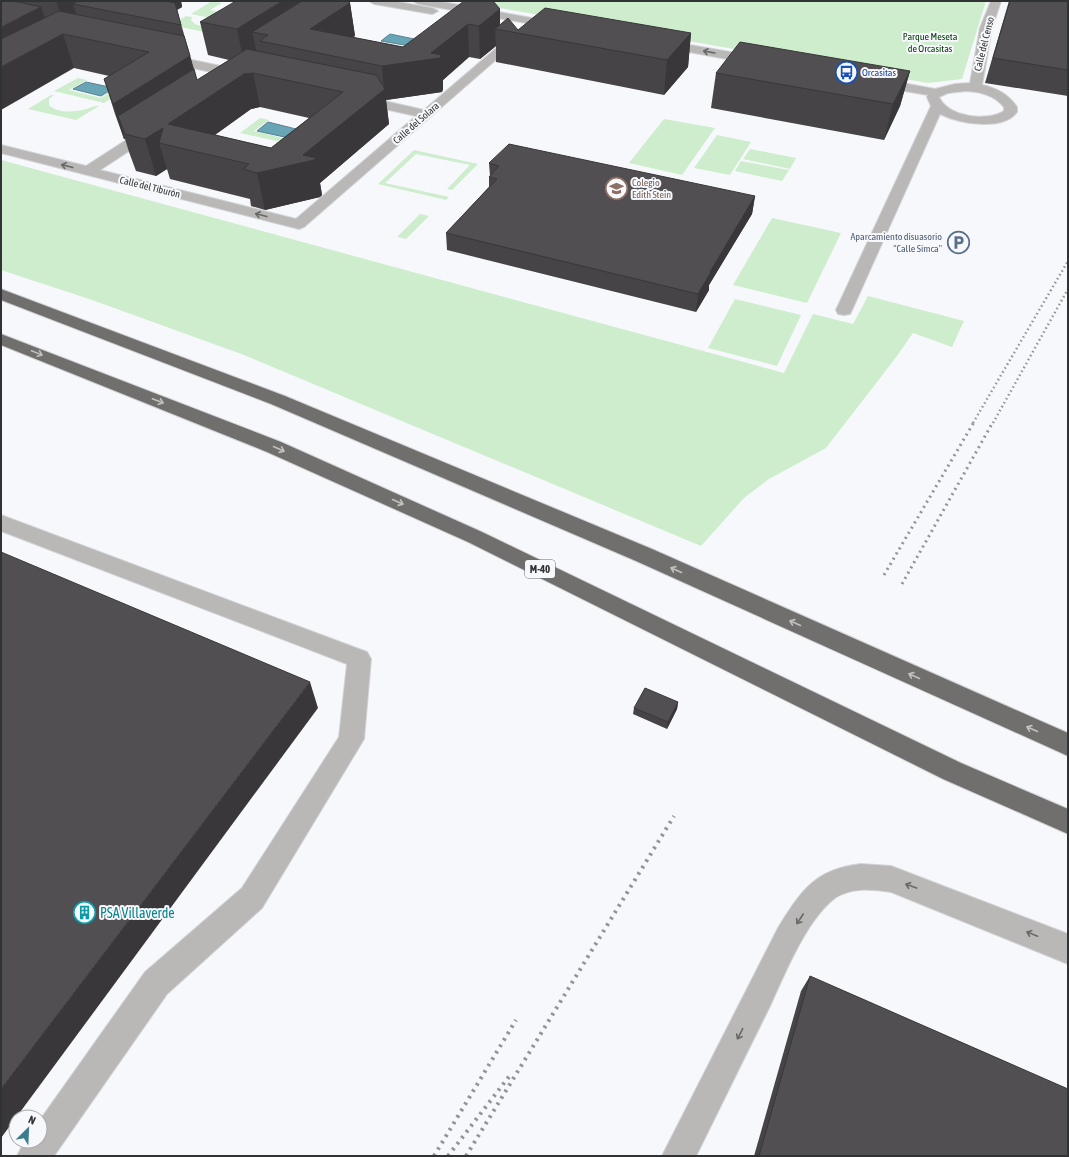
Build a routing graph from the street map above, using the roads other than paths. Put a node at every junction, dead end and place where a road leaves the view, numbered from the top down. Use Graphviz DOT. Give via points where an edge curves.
graph roads {
  1 [pos="374,1"];
  2 [pos="418,1"];
  3 [pos="996,1"];
  4 [pos="530,25"];
  5 [pos="566,32"];
  6 [pos="648,42"];
  7 [pos="656,52"];
  8 [pos="153,56"];
  9 [pos="250,65"];
  10 [pos="237,73"];
  11 [pos="260,78"];
  12 [pos="224,82"];
  13 [pos="865,85"];
  14 [pos="975,88"];
  15 [pos="346,97"];
  16 [pos="936,100"];
  17 [pos="426,114"];
  18 [pos="165,121"];
  19 [pos="1,149"];
  20 [pos="88,171"];
  21 [pos="299,224"];
  22 [pos="1,294"];
  23 [pos="844,310"];
  24 [pos="1,339"];
  25 [pos="1,522"];
  26 [pos="1068,745"];
  27 [pos="1068,822"];
  28 [pos="1068,949"];
  29 [pos="34,1156"];
  30 [pos="680,1156"];
  1 -- 4 [label="street"];
  2 -- 4 [label="street"];
  3 -- 14 [label="street, Calle del Censo" via="986,28"];
  4 -- 5 [label="street"];
  4 -- 17 [label="street, Calle del Solara"];
  7 -- 6 [label="street, one-way" via="769,68"];
  8 -- 10 [label="street"];
  9 -- 10 [label="street"];
  10 -- 11 [label="street"];
  10 -- 12 [label="street"];
  13 -- 16 [label="street"];
  14 -- 16 [label="street" via="945,88"];
  14 -- 16 [label="street" via="1004,98 1011,106 1010,112 1003,117 973,120 951,114"];
  15 -- 17 [label="street"];
  16 -- 23 [label="street"];
  17 -- 21 [label="street, Calle del Solara"];
  18 -- 20 [label="street"];
  20 -- 19 [label="street, Calle del Tiburón, one-way"];
  21 -- 20 [label="street, Calle del Tiburón, one-way"];
  26 -- 22 [label="highway, one-way" via="644,555 292,406"];
  24 -- 27 [label="highway, M-40, one-way" via="274,447 475,537 952,771"];
  25 -- 29 [label="street" via="359,659 351,739 252,898 156,983"];
  28 -- 30 [label="street, one-way" via="891,879 876,876 844,879 818,894 788,938"];
}
